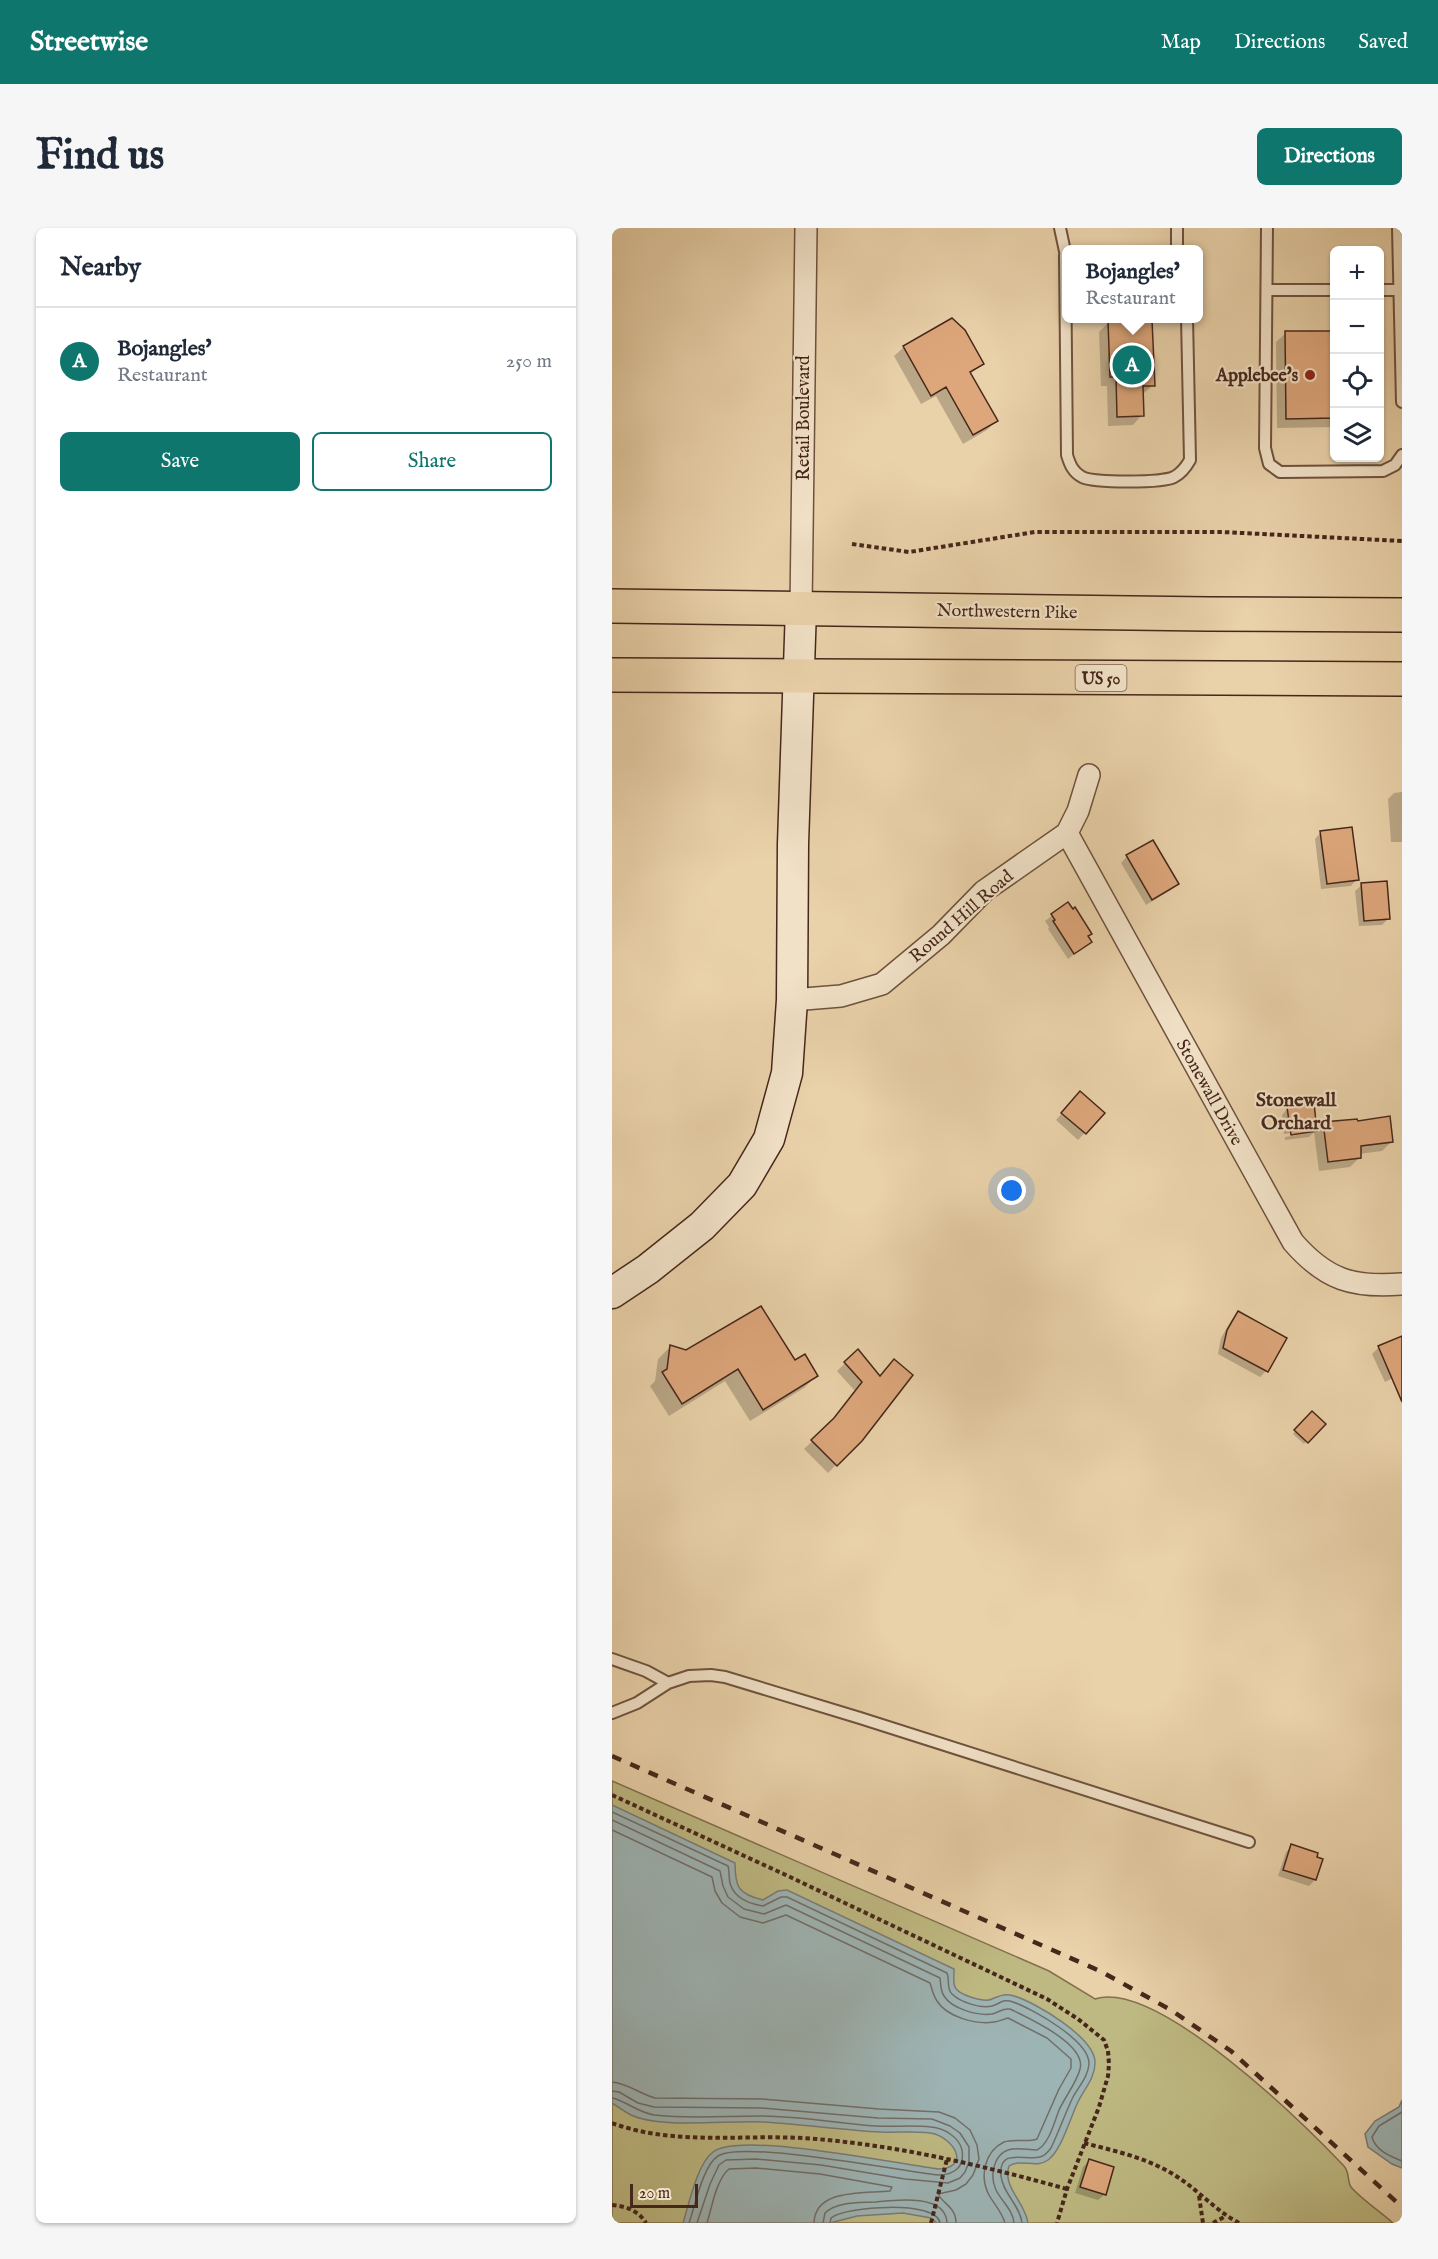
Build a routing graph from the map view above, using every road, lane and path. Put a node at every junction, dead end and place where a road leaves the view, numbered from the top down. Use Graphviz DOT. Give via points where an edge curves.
graph roads {
  1 [pos="806,228"];
  2 [pos="1060,228"];
  3 [pos="1177,228"];
  4 [pos="1267,228"];
  5 [pos="1398,228"];
  6 [pos="1063,245"];
  7 [pos="1177,245"];
  8 [pos="1330,290"];
  9 [pos="1384,290"];
  10 [pos="1400,290"];
  11 [pos="1267,291"];
  12 [pos="1066,323"];
  13 [pos="1187,323"];
  14 [pos="1402,402"];
  15 [pos="1402,455"];
  16 [pos="1402,541"];
  17 [pos="852,544"];
  18 [pos="612,606"];
  19 [pos="801,608"];
  20 [pos="1402,615"];
  21 [pos="612,675"];
  22 [pos="800,676"];
  23 [pos="1402,679"];
  24 [pos="1089,775"];
  25 [pos="1067,833"];
  26 [pos="792,1000"];
  27 [pos="1402,1284"];
  28 [pos="612,1293"];
  29 [pos="612,1659"];
  30 [pos="668,1683"];
  31 [pos="612,1713"];
  32 [pos="612,1795"];
  33 [pos="1249,1842"];
  34 [pos="612,2123"];
  35 [pos="1084,2143"];
  36 [pos="947,2159"];
  37 [pos="1067,2189"];
  38 [pos="1199,2195"];
  39 [pos="612,2205"];
  40 [pos="1226,2216"];
  41 [pos="646,2223"];
  42 [pos="932,2223"];
  43 [pos="1057,2223"];
  44 [pos="1203,2223"];
  45 [pos="1213,2223"];
  46 [pos="1239,2223"];
  1 -- 19 [label="street, Retail Boulevard"];
  2 -- 6 [label="lane"];
  3 -- 7 [label="lane"];
  4 -- 11 [label="lane"];
  5 -- 10 [label="lane"];
  8 -- 11 [label="lane"];
  9 -- 10 [label="lane"];
  10 -- 14 [label="lane"];
  11 -- 15 [label="lane" via="1265,448 1269,464 1280,472 1383,471 1395,465"];
  12 -- 13 [label="lane" via="1067,455 1071,468 1083,478 1102,481 1165,480 1180,473 1190,460"];
  16 -- 17 [label="path" via="1222,532 1035,532 909,552"];
  18 -- 19 [label="main road, Northwestern Pike"];
  19 -- 20 [label="main road, Northwestern Pike"];
  19 -- 22 [label="street"];
  21 -- 22 [label="main road, US 50"];
  22 -- 23 [label="main road, US 50"];
  22 -- 26 [label="street"];
  24 -- 25 [label="street"];
  25 -- 26 [label="street, Round Hill Road" via="984,891 941,935 882,984 841,996"];
  25 -- 27 [label="street, Stonewall Drive" via="1293,1242 1327,1274 1353,1284"];
  26 -- 28 [label="street" via="787,1073 769,1139 742,1185 702,1226"];
  29 -- 30 [label="lane"];
  30 -- 31 [label="lane"];
  30 -- 33 [label="lane" via="689,1676 725,1677"];
  32 -- 35 [label="path" via="1013,1982 1047,1999 1094,2031 1104,2040 1108,2051 1108,2076"];
  34 -- 36 [label="path" via="665,2136 816,2139"];
  35 -- 37 [label="path"];
  35 -- 38 [label="path" via="1158,2165"];
  36 -- 37 [label="path"];
  36 -- 42 [label="path"];
  37 -- 43 [label="path"];
  38 -- 40 [label="path"];
  38 -- 44 [label="path"];
  39 -- 41 [label="path" via="629,2209"];
  40 -- 45 [label="path"];
  40 -- 46 [label="path"];
}
